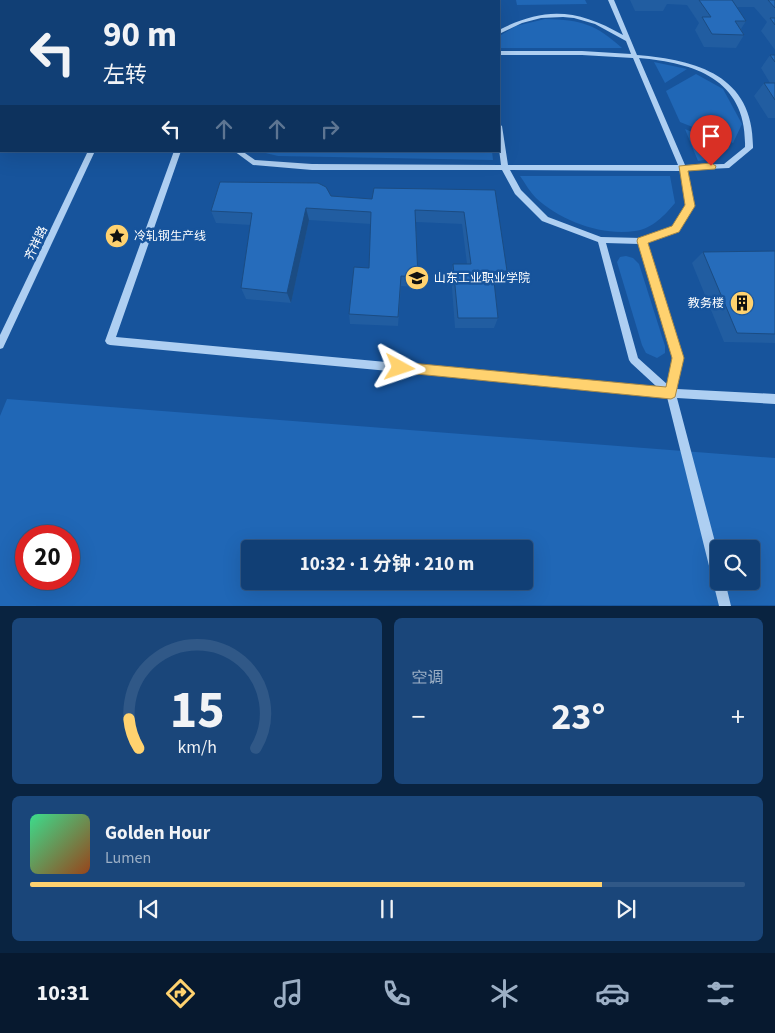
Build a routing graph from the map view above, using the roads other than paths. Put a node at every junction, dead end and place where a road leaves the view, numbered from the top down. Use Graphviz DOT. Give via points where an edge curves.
graph roads {
  1 [pos="611,0"];
  2 [pos="500,31"];
  3 [pos="628,40"];
  4 [pos="500,54"];
  5 [pos="635,56"];
  6 [pos="500,133"];
  7 [pos="92,152"];
  8 [pos="178,152"];
  9 [pos="239,152"];
  10 [pos="505,168"];
  11 [pos="683,168"];
  12 [pos="601,240"];
  13 [pos="642,241"];
  14 [pos="0,345"];
  15 [pos="671,393"];
  16 [pos="775,399"];
  17 [pos="710,546"];
  18 [pos="721,590"];
  19 [pos="725,606"];
  1 -- 3 [label="street"];
  2 -- 3 [label="street" via="520,20 550,15 586,19"];
  3 -- 5 [label="street"];
  4 -- 5 [label="street"];
  5 -- 11 [label="street"];
  5 -- 11 [label="street" via="682,61 720,79 734,95 748,124 749,148 726,166"];
  6 -- 10 [label="street"];
  7 -- 14 [label="street, 齐祥路"];
  8 -- 15 [label="street" via="110,341"];
  9 -- 10 [label="street" via="254,162 312,167"];
  10 -- 11 [label="street"];
  10 -- 12 [label="street" via="518,192 545,219"];
  11 -- 13 [label="street" via="690,206 676,229"];
  12 -- 13 [label="street"];
  12 -- 15 [label="street" via="634,360"];
  13 -- 15 [label="street" via="678,358"];
  15 -- 16 [label="street"];
  15 -- 17 [label="street"];
  18 -- 19 [label="street"];
}
